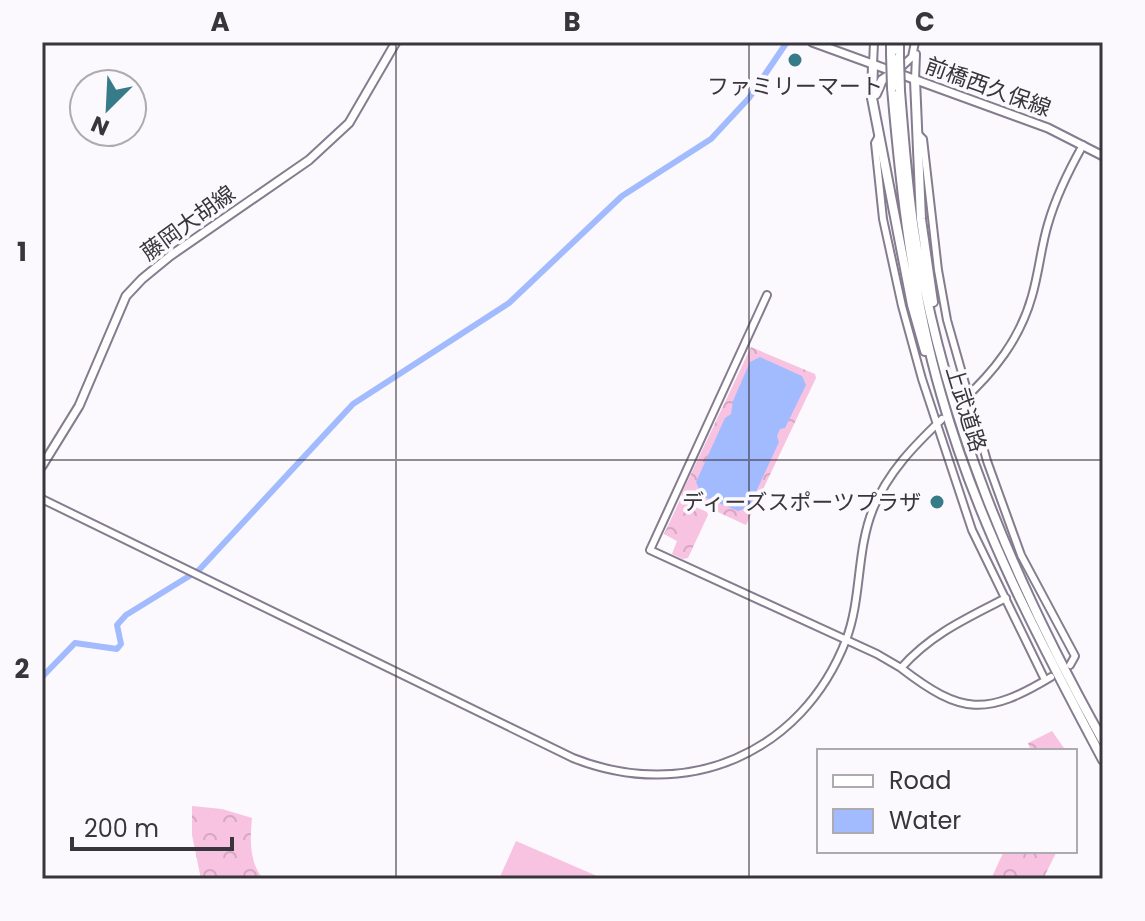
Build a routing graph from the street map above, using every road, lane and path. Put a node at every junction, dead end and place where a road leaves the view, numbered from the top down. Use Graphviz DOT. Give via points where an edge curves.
graph roads {
  1 [pos="396,42"];
  2 [pos="812,42"];
  3 [pos="874,42"];
  4 [pos="891,42"];
  5 [pos="899,42"];
  6 [pos="916,42"];
  7 [pos="895,55"];
  8 [pos="873,65"];
  9 [pos="894,72"];
  10 [pos="915,80"];
  11 [pos="896,90"];
  12 [pos="875,111"];
  13 [pos="918,134"];
  14 [pos="879,136"];
  15 [pos="1083,145"];
  16 [pos="1103,156"];
  17 [pos="767,295"];
  18 [pos="947,380"];
  19 [pos="940,393"];
  20 [pos="969,395"];
  21 [pos="961,402"];
  22 [pos="940,422"];
  23 [pos="42,466"];
  24 [pos="42,499"];
  25 [pos="1006,598"];
  26 [pos="845,641"];
  27 [pos="1070,665"];
  28 [pos="901,668"];
  29 [pos="1103,741"];
  30 [pos="1103,760"];
  1 -- 23 [label="main road, 藤岡大胡線" via="333,141 156,267 126,296 79,406"];
  2 -- 8 [label="main road, 前橋西久保線"];
  3 -- 8 [label="street"];
  4 -- 7 [label="highway, 上武道路"];
  5 -- 7 [label="highway, 上武道路"];
  6 -- 9 [label="street" via="912,57"];
  6 -- 10 [label="street"];
  7 -- 11 [label="highway, 上武道路, bridge"];
  8 -- 9 [label="main road, 前橋西久保線"];
  8 -- 12 [label="highway"];
  9 -- 10 [label="main road, 前橋西久保線"];
  9 -- 12 [label="highway" via="877,86"];
  10 -- 13 [label="highway"];
  10 -- 15 [label="main road, 前橋西久保線"];
  11 -- 18 [label="highway, 上武道路" via="914,231"];
  11 -- 19 [label="highway, 上武道路" via="906,228"];
  12 -- 14 [label="highway"];
  13 -- 18 [label="highway" via="921,219"];
  13 -- 20 [label="street" via="923,139 947,320"];
  14 -- 19 [label="highway" via="912,305"];
  14 -- 22 [label="street" via="875,143 883,219 902,306"];
  15 -- 16 [label="main road, 前橋西久保線"];
  15 -- 20 [label="street" via="1052,210 1022,324 999,363"];
  17 -- 26 [label="street" via="650,550"];
  18 -- 29 [label="highway, 上武道路" via="1007,553"];
  19 -- 30 [label="highway, 上武道路" via="1001,557"];
  20 -- 21 [label="street"];
  20 -- 27 [label="street" via="1021,555 1075,656"];
  22 -- 25 [label="street" via="969,521"];
  22 -- 26 [label="street" via="893,470 873,508"];
  24 -- 26 [label="street" via="573,758 612,771 680,773 747,754 810,703"];
  25 -- 28 [label="street" via="942,630"];
  25 -- 28 [label="street" via="1048,678 1005,701 968,704 933,692"];
  26 -- 28 [label="street"];
}
